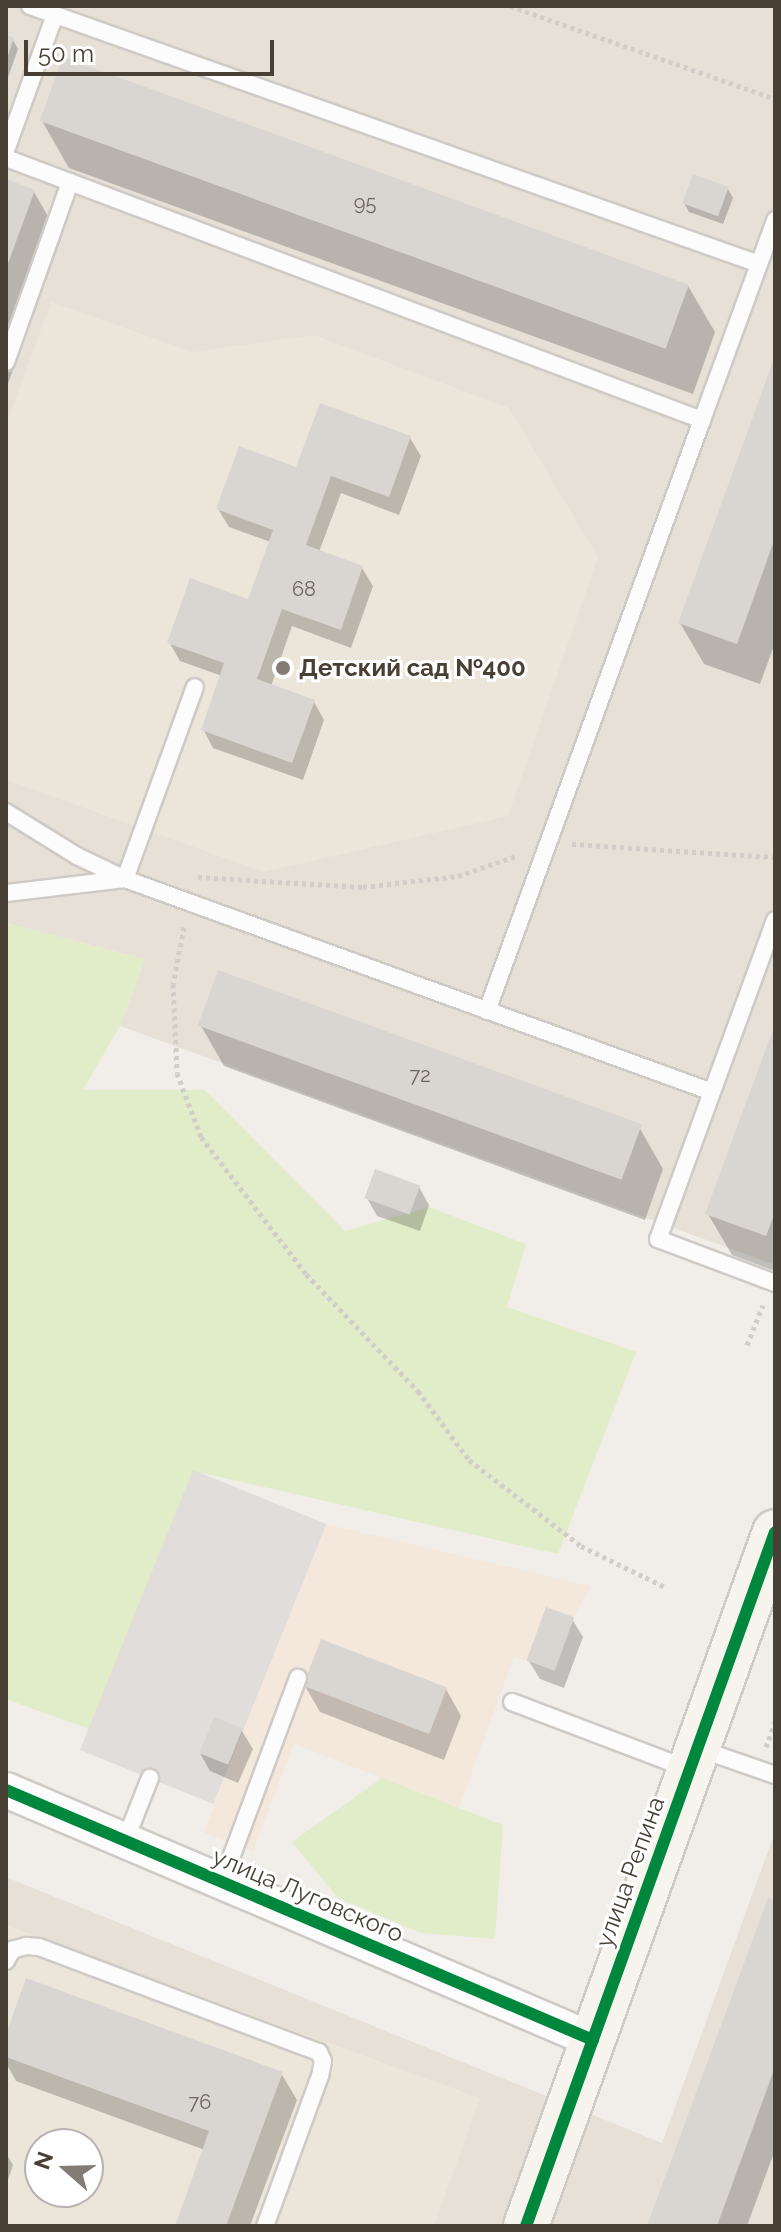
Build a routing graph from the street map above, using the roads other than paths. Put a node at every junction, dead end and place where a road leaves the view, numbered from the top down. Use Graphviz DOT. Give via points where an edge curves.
graph roads {
  1 [pos="30,6"];
  2 [pos="55,15"];
  3 [pos="6,150"];
  4 [pos="6,158"];
  5 [pos="70,182"];
  6 [pos="775,220"];
  7 [pos="759,264"];
  8 [pos="6,362"];
  9 [pos="702,420"];
  10 [pos="195,687"];
  11 [pos="6,812"];
  12 [pos="125,879"];
  13 [pos="6,893"];
  14 [pos="775,920"];
  15 [pos="487,1011"];
  16 [pos="712,1092"];
  17 [pos="773,1282"];
  18 [pos="775,1532"];
  19 [pos="298,1678"];
  20 [pos="512,1702"];
  21 [pos="694,1759"];
  22 [pos="775,1775"];
  23 [pos="150,1778"];
  24 [pos="6,1790"];
  25 [pos="125,1841"];
  26 [pos="222,1882"];
  27 [pos="6,1961"];
  28 [pos="593,2040"];
  29 [pos="265,2226"];
  30 [pos="526,2226"];
  1 -- 2 [label="lane"];
  2 -- 3 [label="lane"];
  2 -- 7 [label="lane"];
  4 -- 5 [label="lane"];
  5 -- 8 [label="lane"];
  5 -- 9 [label="lane"];
  6 -- 7 [label="lane"];
  7 -- 9 [label="lane"];
  9 -- 15 [label="lane"];
  10 -- 12 [label="lane"];
  11 -- 12 [label="lane"];
  12 -- 13 [label="lane"];
  12 -- 15 [label="lane"];
  14 -- 16 [label="lane"];
  15 -- 16 [label="lane"];
  16 -- 17 [label="lane" via="658,1239"];
  18 -- 21 [label="street, улица Репина"];
  19 -- 26 [label="lane"];
  20 -- 21 [label="lane"];
  21 -- 22 [label="lane"];
  21 -- 28 [label="street, улица Репина"];
  23 -- 25 [label="lane"];
  24 -- 25 [label="street, улица Луговского"];
  25 -- 26 [label="street, улица Луговского"];
  26 -- 28 [label="street, улица Луговского"];
  27 -- 29 [label="lane" via="12,1950 39,1947 319,2052 320,2076"];
  28 -- 30 [label="street, улица Репина"];
}
